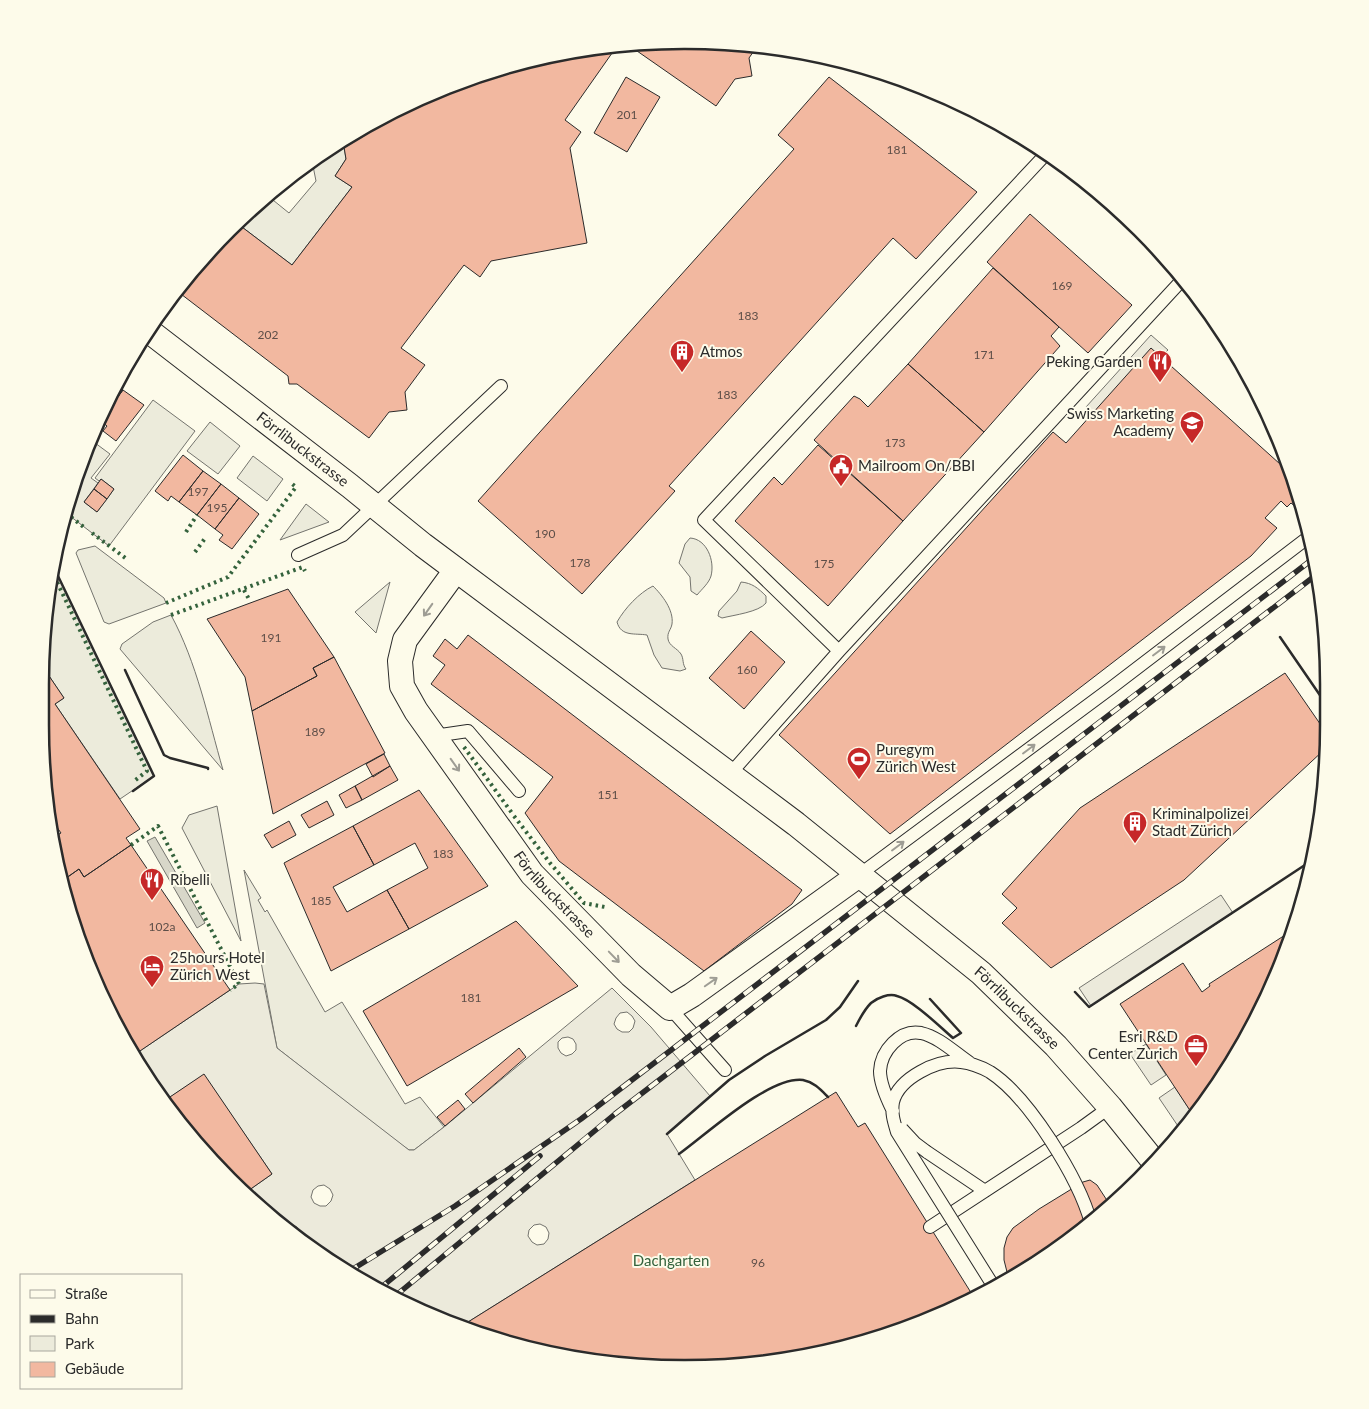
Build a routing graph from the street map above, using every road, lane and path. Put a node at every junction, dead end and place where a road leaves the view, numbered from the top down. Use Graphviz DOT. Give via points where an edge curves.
graph roads {
  1 [pos="1042,159"];
  2 [pos="1178,284"];
  3 [pos="154,335"];
  4 [pos="501,386"];
  5 [pos="375,505"];
  6 [pos="1304,541"];
  7 [pos="298,555"];
  8 [pos="456,570"];
  9 [pos="839,651"];
  10 [pos="434,736"];
  11 [pos="730,774"];
  12 [pos="519,791"];
  13 [pos="859,875"];
  14 [pos="670,1008"];
  15 [pos="725,1070"];
  16 [pos="1110,1107"];
  17 [pos="1150,1157"];
  18 [pos="985,1192"];
  19 [pos="1088,1215"];
  20 [pos="1085,1218"];
  21 [pos="930,1228"];
  22 [pos="990,1281"];
  1 -- 9 [label="lane" via="704,520"];
  2 -- 9 [label="lane"];
  3 -- 5 [label="street, Förrlibuckstrasse"];
  4 -- 5 [label="lane"];
  5 -- 7 [label="lane" via="344,536"];
  5 -- 8 [label="street, Förrlibuckstrasse"];
  13 -- 6 [label="lane, one-way"];
  8 -- 10 [label="street, Förrlibuckstrasse, one-way" via="405,640 400,661 402,686"];
  8 -- 11 [label="street, Förrlibuckstrasse"];
  9 -- 11 [label="lane"];
  10 -- 12 [label="lane" via="468,731"];
  10 -- 14 [label="street, Förrlibuckstrasse, one-way" via="532,874 631,975"];
  11 -- 13 [label="street, Förrlibuckstrasse"];
  14 -- 13 [label="street, one-way"];
  13 -- 16 [label="street, Förrlibuckstrasse" via="981,973 1056,1046"];
  14 -- 15 [label="lane"];
  16 -- 17 [label="street, Förrlibuckstrasse"];
  16 -- 18 [label="lane"];
  18 -- 20 [label="lane, bridge" via="915,1143 896,1119 880,1070 892,1043 910,1032 933,1038 980,1068 1022,1108 1073,1187"];
  18 -- 21 [label="lane"];
  19 -- 22 [label="lane, bridge" via="1077,1184 1048,1138 1010,1089 990,1073 960,1062 945,1063 912,1076 898,1090 893,1101 892,1116 897,1132"];
}
